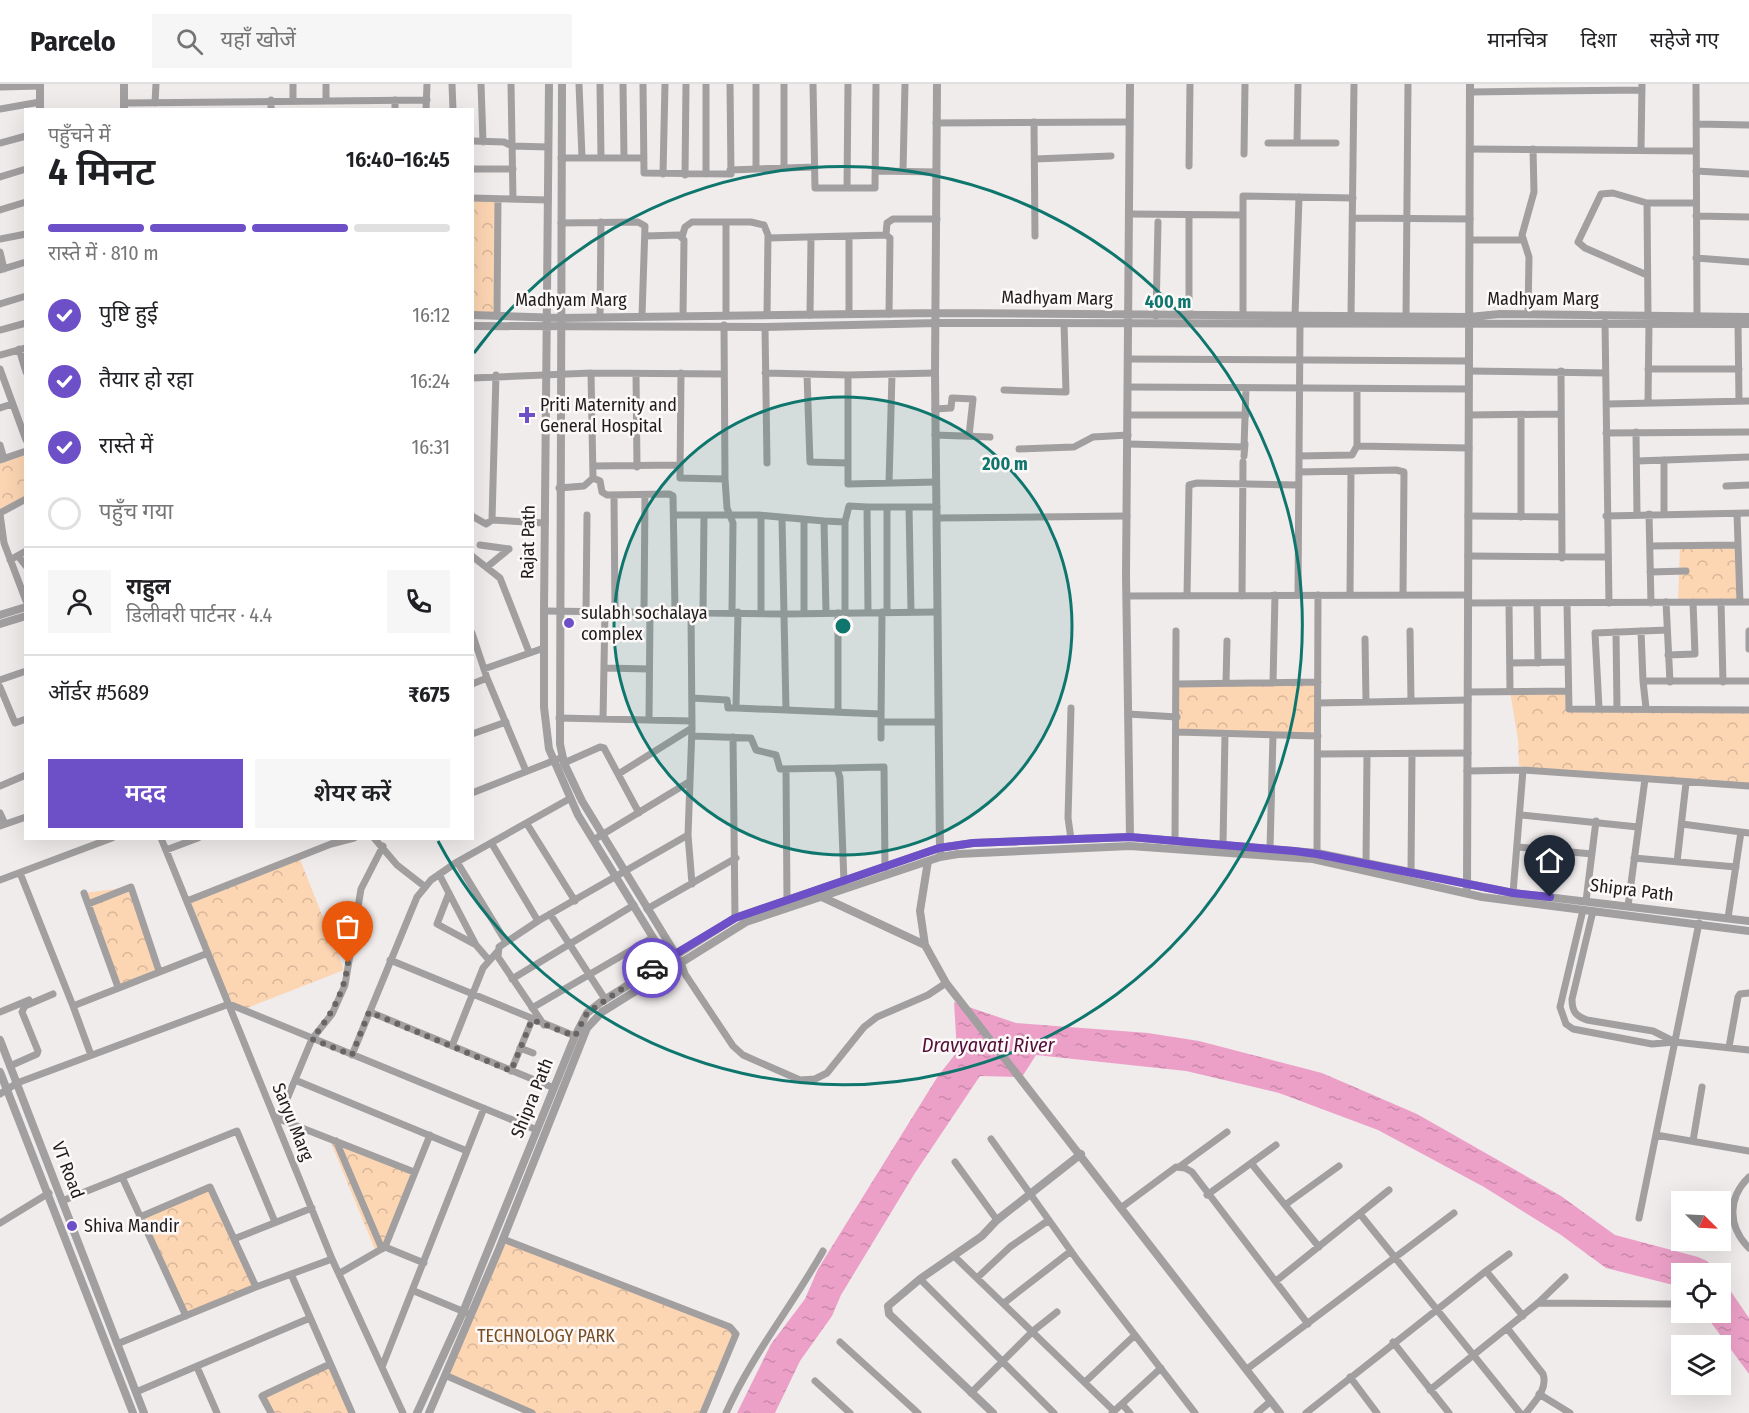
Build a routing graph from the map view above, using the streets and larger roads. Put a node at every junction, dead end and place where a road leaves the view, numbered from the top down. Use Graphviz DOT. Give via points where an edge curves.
graph roads {
  1 [pos="124,84"];
  2 [pos="156,84"];
  3 [pos="293,84"];
  4 [pos="326,84"];
  5 [pos="427,84"];
  6 [pos="453,84"];
  7 [pos="481,84"];
  8 [pos="511,84"];
  9 [pos="549,84"];
  10 [pos="562,84"];
  11 [pos="579,84"];
  12 [pos="600,84"];
  13 [pos="623,84"];
  14 [pos="643,84"];
  15 [pos="665,84"];
  16 [pos="686,84"];
  17 [pos="706,84"];
  18 [pos="730,84"];
  19 [pos="756,84"];
  20 [pos="784,84"];
  21 [pos="813,84"];
  22 [pos="848,84"];
  23 [pos="876,84"];
  24 [pos="905,84"];
  25 [pos="937,84"];
  26 [pos="1130,84"];
  27 [pos="1190,84"];
  28 [pos="1245,84"];
  29 [pos="1298,84"];
  30 [pos="1354,84"];
  31 [pos="1408,84"];
  32 [pos="1696,84"];
  33 [pos="40,85"];
  34 [pos="0,87"];
  35 [pos="1533,87"];
  36 [pos="1642,87"];
  37 [pos="1470,88"];
  38 [pos="271,100"];
  39 [pos="326,100"];
  40 [pos="395,100"];
  41 [pos="427,100"];
  42 [pos="293,101"];
  43 [pos="156,103"];
  44 [pos="40,106"];
  45 [pos="124,106"];
  46 [pos="246,106"];
  47 [pos="271,108"];
  48 [pos="395,108"];
  49 [pos="426,108"];
  50 [pos="453,108"];
  51 [pos="0,109"];
  52 [pos="1034,122"];
  53 [pos="1129,122"];
  54 [pos="936,123"];
  55 [pos="1696,124"];
  56 [pos="1749,125"];
  57 [pos="24,137"];
  58 [pos="474,141"];
  59 [pos="483,142"];
  60 [pos="0,143"];
  61 [pos="1268,143"];
  62 [pos="1297,143"];
  63 [pos="1336,143"];
  64 [pos="512,146"];
  65 [pos="548,147"];
  66 [pos="1470,149"];
  67 [pos="1533,149"];
  68 [pos="1641,149"];
  69 [pos="1696,151"];
  70 [pos="1244,154"];
  71 [pos="1111,156"];
  72 [pos="582,157"];
  73 [pos="601,157"];
  74 [pos="624,157"];
  75 [pos="561,158"];
  76 [pos="644,158"];
  77 [pos="1035,159"];
  78 [pos="1189,166"];
  79 [pos="815,167"];
  80 [pos="784,168"];
  81 [pos="474,169"];
  82 [pos="513,169"];
  83 [pos="756,169"];
  84 [pos="24,170"];
  85 [pos="730,170"];
  86 [pos="877,171"];
  87 [pos="903,171"];
  88 [pos="1696,171"];
  89 [pos="937,172"];
  90 [pos="663,174"];
  91 [pos="706,174"];
  92 [pos="1749,174"];
  93 [pos="685,175"];
  94 [pos="0,177"];
  95 [pos="847,188"];
  96 [pos="1299,197"];
  97 [pos="474,198"];
  98 [pos="1353,198"];
  99 [pos="498,199"];
  100 [pos="513,199"];
  101 [pos="548,200"];
  102 [pos="1647,202"];
  103 [pos="24,203"];
  104 [pos="1696,203"];
  105 [pos="0,210"];
  106 [pos="1130,214"];
  107 [pos="1189,215"];
  108 [pos="1243,215"];
  109 [pos="1696,216"];
  110 [pos="1749,217"];
  111 [pos="1353,218"];
  112 [pos="937,219"];
  113 [pos="1408,219"];
  114 [pos="1470,219"];
  115 [pos="601,222"];
  116 [pos="726,222"];
  117 [pos="1158,222"];
  118 [pos="561,223"];
  119 [pos="24,234"];
  120 [pos="886,235"];
  121 [pos="645,236"];
  122 [pos="849,236"];
  123 [pos="1035,236"];
  124 [pos="682,237"];
  125 [pos="768,238"];
  126 [pos="811,238"];
  127 [pos="0,239"];
  128 [pos="1470,240"];
  129 [pos="1522,240"];
  130 [pos="0,252"];
  131 [pos="1696,258"];
  132 [pos="1749,262"];
  133 [pos="24,263"];
  134 [pos="2,269"];
  135 [pos="1647,275"];
  136 [pos="24,298"];
  137 [pos="0,304"];
  138 [pos="849,314"];
  139 [pos="889,314"];
  140 [pos="1528,314"];
  141 [pos="474,315"];
  142 [pos="767,315"];
  143 [pos="810,315"];
  144 [pos="497,316"];
  145 [pos="642,316"];
  146 [pos="683,316"];
  147 [pos="1156,316"];
  148 [pos="1188,316"];
  149 [pos="1243,316"];
  150 [pos="1351,316"];
  151 [pos="1696,316"];
  152 [pos="546,317"];
  153 [pos="600,317"];
  154 [pos="1406,317"];
  155 [pos="1749,317"];
  156 [pos="937,318"];
  157 [pos="1648,319"];
  158 [pos="725,320"];
  159 [pos="1129,320"];
  160 [pos="1297,320"];
  161 [pos="1469,321"];
  162 [pos="560,322"];
  163 [pos="1605,322"];
  164 [pos="1064,323"];
  165 [pos="24,324"];
  166 [pos="1738,324"];
  167 [pos="1749,324"];
  168 [pos="474,326"];
  169 [pos="546,327"];
  170 [pos="765,327"];
  171 [pos="0,330"];
  172 [pos="22,349"];
  173 [pos="0,355"];
  174 [pos="1128,359"];
  175 [pos="1300,361"];
  176 [pos="1469,361"];
  177 [pos="0,369"];
  178 [pos="1648,369"];
  179 [pos="1739,369"];
  180 [pos="1469,371"];
  181 [pos="1561,371"];
  182 [pos="765,373"];
  183 [pos="935,373"];
  184 [pos="1605,373"];
  185 [pos="562,374"];
  186 [pos="591,374"];
  187 [pos="636,374"];
  188 [pos="681,374"];
  189 [pos="724,374"];
  190 [pos="892,374"];
  191 [pos="496,375"];
  192 [pos="807,375"];
  193 [pos="848,375"];
  194 [pos="546,376"];
  195 [pos="474,378"];
  196 [pos="2,381"];
  197 [pos="1128,387"];
  198 [pos="1246,388"];
  199 [pos="1299,388"];
  200 [pos="1357,388"];
  201 [pos="1469,389"];
  202 [pos="1004,390"];
  203 [pos="1739,401"];
  204 [pos="1749,401"];
  205 [pos="1648,403"];
  206 [pos="12,404"];
  207 [pos="1607,404"];
  208 [pos="0,408"];
  209 [pos="935,409"];
  210 [pos="1560,414"];
  211 [pos="1128,415"];
  212 [pos="1246,415"];
  213 [pos="1469,415"];
  214 [pos="1521,415"];
  215 [pos="23,423"];
  216 [pos="1636,432"];
  217 [pos="1749,432"];
  218 [pos="1606,433"];
  219 [pos="935,435"];
  220 [pos="969,436"];
  221 [pos="990,436"];
  222 [pos="1128,439"];
  223 [pos="1245,444"];
  224 [pos="0,445"];
  225 [pos="1357,446"];
  226 [pos="1469,448"];
  227 [pos="1019,449"];
  228 [pos="24,452"];
  229 [pos="1299,456"];
  230 [pos="1749,457"];
  231 [pos="2,459"];
  232 [pos="1664,460"];
  233 [pos="1637,461"];
  234 [pos="767,463"];
  235 [pos="848,463"];
  236 [pos="679,465"];
  237 [pos="594,466"];
  238 [pos="637,467"];
  239 [pos="1351,471"];
  240 [pos="1299,472"];
  241 [pos="593,478"];
  242 [pos="725,479"];
  243 [pos="936,482"];
  244 [pos="889,483"];
  245 [pos="1241,484"];
  246 [pos="1299,485"];
  247 [pos="1749,485"];
  248 [pos="1726,486"];
  249 [pos="559,488"];
  250 [pos="645,495"];
  251 [pos="614,496"];
  252 [pos="24,500"];
  253 [pos="867,507"];
  254 [pos="887,507"];
  255 [pos="909,507"];
  256 [pos="936,507"];
  257 [pos="0,513"];
  258 [pos="1749,513"];
  259 [pos="587,514"];
  260 [pos="704,514"];
  261 [pos="730,514"];
  262 [pos="1649,514"];
  263 [pos="1664,514"];
  264 [pos="1737,514"];
  265 [pos="674,515"];
  266 [pos="1637,515"];
  267 [pos="761,516"];
  268 [pos="1127,516"];
  269 [pos="1468,516"];
  270 [pos="1606,516"];
  271 [pos="474,517"];
  272 [pos="1521,517"];
  273 [pos="1561,517"];
  274 [pos="937,518"];
  275 [pos="782,519"];
  276 [pos="492,520"];
  277 [pos="804,520"];
  278 [pos="824,521"];
  279 [pos="845,522"];
  280 [pos="545,523"];
  281 [pos="1738,545"];
  282 [pos="480,546"];
  283 [pos="1650,546"];
  284 [pos="24,552"];
  285 [pos="18,556"];
  286 [pos="1468,556"];
  287 [pos="474,557"];
  288 [pos="1606,557"];
  289 [pos="1562,558"];
  290 [pos="10,560"];
  291 [pos="24,564"];
  292 [pos="487,567"];
  293 [pos="1686,571"];
  294 [pos="1650,572"];
  295 [pos="1298,595"];
  296 [pos="1318,595"];
  297 [pos="1350,595"];
  298 [pos="1403,595"];
  299 [pos="24,596"];
  300 [pos="1126,596"];
  301 [pos="1187,596"];
  302 [pos="1242,596"];
  303 [pos="1275,596"];
  304 [pos="1468,599"];
  305 [pos="1666,602"];
  306 [pos="1693,602"];
  307 [pos="1721,602"];
  308 [pos="1740,602"];
  309 [pos="1749,602"];
  310 [pos="1509,603"];
  311 [pos="1537,603"];
  312 [pos="1567,603"];
  313 [pos="1609,603"];
  314 [pos="1651,603"];
  315 [pos="24,608"];
  316 [pos="544,611"];
  317 [pos="615,611"];
  318 [pos="675,611"];
  319 [pos="910,611"];
  320 [pos="605,612"];
  321 [pos="647,612"];
  322 [pos="691,612"];
  323 [pos="703,612"];
  324 [pos="735,612"];
  325 [pos="826,612"];
  326 [pos="868,612"];
  327 [pos="885,612"];
  328 [pos="937,612"];
  329 [pos="586,613"];
  330 [pos="761,613"];
  331 [pos="804,613"];
  332 [pos="842,613"];
  333 [pos="560,614"];
  334 [pos="783,614"];
  335 [pos="0,615"];
  336 [pos="24,617"];
  337 [pos="0,624"];
  338 [pos="1667,630"];
  339 [pos="1176,631"];
  340 [pos="1410,631"];
  341 [pos="1641,631"];
  342 [pos="1749,631"];
  343 [pos="1616,632"];
  344 [pos="474,639"];
  345 [pos="1365,639"];
  346 [pos="1227,641"];
  347 [pos="544,648"];
  348 [pos="1749,649"];
  349 [pos="529,652"];
  350 [pos="1668,655"];
  351 [pos="1568,662"];
  352 [pos="1510,663"];
  353 [pos="1538,663"];
  354 [pos="484,669"];
  355 [pos="604,669"];
  356 [pos="649,669"];
  357 [pos="24,672"];
  358 [pos="487,678"];
  359 [pos="0,680"];
  360 [pos="1643,681"];
  361 [pos="1749,681"];
  362 [pos="1318,682"];
  363 [pos="1670,682"];
  364 [pos="1722,682"];
  365 [pos="474,683"];
  366 [pos="1227,683"];
  367 [pos="1273,683"];
  368 [pos="1177,684"];
  369 [pos="0,687"];
  370 [pos="1510,691"];
  371 [pos="1568,691"];
  372 [pos="1468,696"];
  373 [pos="692,698"];
  374 [pos="1411,701"];
  375 [pos="1366,702"];
  376 [pos="1318,703"];
  377 [pos="736,708"];
  378 [pos="1071,708"];
  379 [pos="1599,708"];
  380 [pos="1617,708"];
  381 [pos="1646,708"];
  382 [pos="786,710"];
  383 [pos="1749,710"];
  384 [pos="838,712"];
  385 [pos="881,714"];
  386 [pos="1128,714"];
  387 [pos="1177,717"];
  388 [pos="559,718"];
  389 [pos="603,719"];
  390 [pos="24,720"];
  391 [pos="649,720"];
  392 [pos="506,722"];
  393 [pos="881,722"];
  394 [pos="938,722"];
  395 [pos="692,724"];
  396 [pos="1177,732"];
  397 [pos="474,733"];
  398 [pos="1225,734"];
  399 [pos="1273,735"];
  400 [pos="692,736"];
  401 [pos="1318,736"];
  402 [pos="733,737"];
  403 [pos="881,738"];
  404 [pos="1467,753"];
  405 [pos="1318,754"];
  406 [pos="1367,754"];
  407 [pos="1412,754"];
  408 [pos="552,760"];
  409 [pos="563,760"];
  410 [pos="837,768"];
  411 [pos="786,770"];
  412 [pos="1523,770"];
  413 [pos="526,771"];
  414 [pos="1467,771"];
  415 [pos="620,773"];
  416 [pos="24,777"];
  417 [pos="1645,778"];
  418 [pos="689,782"];
  419 [pos="1686,783"];
  420 [pos="0,786"];
  421 [pos="1749,786"];
  422 [pos="474,792"];
  423 [pos="569,799"];
  424 [pos="0,813"];
  425 [pos="639,813"];
  426 [pos="1521,815"];
  427 [pos="24,818"];
  428 [pos="1596,821"];
  429 [pos="526,824"];
  430 [pos="1682,824"];
  431 [pos="2,825"];
  432 [pos="1638,827"];
  433 [pos="1745,832"];
  434 [pos="603,834"];
  435 [pos="688,835"];
  436 [pos="1130,837"];
  437 [pos="595,839"];
  438 [pos="1071,839"];
  439 [pos="107,840"];
  440 [pos="162,840"];
  441 [pos="193,840"];
  442 [pos="376,840"];
  443 [pos="330,841"];
  444 [pos="1175,841"];
  445 [pos="492,844"];
  446 [pos="1223,845"];
  447 [pos="382,846"];
  448 [pos="1518,847"];
  449 [pos="1270,849"];
  450 [pos="166,850"];
  451 [pos="940,853"];
  452 [pos="1317,854"];
  453 [pos="1592,854"];
  454 [pos="736,858"];
  455 [pos="1634,858"];
  456 [pos="928,861"];
  457 [pos="457,862"];
  458 [pos="1677,862"];
  459 [pos="1366,864"];
  460 [pos="1736,867"];
  461 [pos="885,868"];
  462 [pos="626,872"];
  463 [pos="20,873"];
  464 [pos="1411,873"];
  465 [pos="439,874"];
  466 [pos="617,877"];
  467 [pos="0,880"];
  468 [pos="844,882"];
  469 [pos="692,884"];
  470 [pos="1467,884"];
  471 [pos="424,886"];
  472 [pos="449,893"];
  473 [pos="1513,893"];
  474 [pos="84,894"];
  475 [pos="1467,894"];
  476 [pos="822,897"];
  477 [pos="187,901"];
  478 [pos="575,901"];
  479 [pos="787,901"];
  480 [pos="1586,901"];
  481 [pos="88,904"];
  482 [pos="634,905"];
  483 [pos="1628,906"];
  484 [pos="647,909"];
  485 [pos="1588,911"];
  486 [pos="550,914"];
  487 [pos="735,918"];
  488 [pos="1728,918"];
  489 [pos="538,921"];
  490 [pos="1749,921"];
  491 [pos="1699,923"];
  492 [pos="1749,931"];
  493 [pos="652,938"];
  494 [pos="506,942"];
  495 [pos="569,944"];
  496 [pos="477,945"];
  497 [pos="925,945"];
  498 [pos="497,951"];
  499 [pos="208,953"];
  500 [pos="675,954"];
  501 [pos="488,959"];
  502 [pos="666,959"];
  503 [pos="390,960"];
  504 [pos="681,962"];
  505 [pos="673,967"];
  506 [pos="159,971"];
  507 [pos="685,974"];
  508 [pos="589,975"];
  509 [pos="512,979"];
  510 [pos="65,986"];
  511 [pos="949,986"];
  512 [pos="118,987"];
  513 [pos="1749,993"];
  514 [pos="53,994"];
  515 [pos="472,995"];
  516 [pos="604,999"];
  517 [pos="229,1004"];
  518 [pos="73,1006"];
  519 [pos="532,1008"];
  520 [pos="0,1012"];
  521 [pos="369,1012"];
  522 [pos="532,1020"];
  523 [pos="544,1025"];
  524 [pos="575,1036"];
  525 [pos="312,1039"];
  526 [pos="0,1040"];
  527 [pos="1675,1042"];
  528 [pos="452,1046"];
  529 [pos="1729,1047"];
  530 [pos="520,1048"];
  531 [pos="1749,1050"];
  532 [pos="533,1053"];
  533 [pos="91,1055"];
  534 [pos="352,1055"];
  535 [pos="10,1066"];
  536 [pos="511,1071"];
  537 [pos="0,1072"];
  538 [pos="296,1080"];
  539 [pos="17,1083"];
  540 [pos="1702,1087"];
  541 [pos="554,1088"];
  542 [pos="3,1092"];
  543 [pos="484,1108"];
  544 [pos="278,1121"];
  545 [pos="537,1130"];
  546 [pos="1227,1132"];
  547 [pos="430,1135"];
  548 [pos="1656,1135"];
  549 [pos="991,1139"];
  550 [pos="336,1141"];
  551 [pos="1693,1141"];
  552 [pos="1276,1145"];
  553 [pos="467,1151"];
  554 [pos="1749,1151"];
  555 [pos="1081,1154"];
  556 [pos="955,1162"];
  557 [pos="1251,1163"];
  558 [pos="1339,1166"];
  559 [pos="1179,1167"];
  560 [pos="414,1172"];
  561 [pos="122,1177"];
  562 [pos="1749,1177"];
  563 [pos="1389,1190"];
  564 [pos="1031,1192"];
  565 [pos="49,1193"];
  566 [pos="1207,1195"];
  567 [pos="62,1201"];
  568 [pos="1285,1205"];
  569 [pos="1122,1207"];
  570 [pos="312,1208"];
  571 [pos="1454,1213"];
  572 [pos="1360,1214"];
  573 [pos="141,1217"];
  574 [pos="1639,1218"];
  575 [pos="996,1220"];
  576 [pos="1049,1220"];
  577 [pos="274,1222"];
  578 [pos="0,1223"];
  579 [pos="234,1239"];
  580 [pos="503,1239"];
  581 [pos="1319,1247"];
  582 [pos="383,1248"];
  583 [pos="1749,1248"];
  584 [pos="824,1251"];
  585 [pos="1071,1251"];
  586 [pos="1509,1254"];
  587 [pos="954,1256"];
  588 [pos="1396,1256"];
  589 [pos="332,1259"];
  590 [pos="424,1263"];
  591 [pos="1486,1271"];
  592 [pos="340,1273"];
  593 [pos="291,1274"];
  594 [pos="1565,1277"];
  595 [pos="977,1278"];
  596 [pos="920,1279"];
  597 [pos="1276,1281"];
  598 [pos="256,1287"];
  599 [pos="414,1291"];
  600 [pos="1004,1303"];
  601 [pos="1538,1303"];
  602 [pos="1670,1304"];
  603 [pos="1436,1311"];
  604 [pos="1057,1312"];
  605 [pos="468,1313"];
  606 [pos="186,1316"];
  607 [pos="1523,1316"];
  608 [pos="310,1318"];
  609 [pos="1308,1324"];
  610 [pos="1507,1328"];
  611 [pos="1033,1331"];
  612 [pos="1135,1335"];
  613 [pos="840,1342"];
  614 [pos="1393,1342"];
  615 [pos="117,1344"];
  616 [pos="1472,1356"];
  617 [pos="1003,1363"];
  618 [pos="330,1364"];
  619 [pos="197,1367"];
  620 [pos="382,1367"];
  621 [pos="1161,1368"];
  622 [pos="1247,1369"];
  623 [pos="447,1376"];
  624 [pos="1350,1377"];
  625 [pos="815,1381"];
  626 [pos="1085,1382"];
  627 [pos="1430,1390"];
  628 [pos="136,1392"];
  629 [pos="971,1393"];
  630 [pos="1539,1394"];
  631 [pos="1271,1401"];
  632 [pos="1122,1404"];
  633 [pos="1113,1412"];
  634 [pos="134,1413"];
  635 [pos="144,1413"];
  636 [pos="217,1413"];
  637 [pos="271,1413"];
  638 [pos="351,1413"];
  639 [pos="404,1413"];
  640 [pos="417,1413"];
  641 [pos="429,1413"];
  642 [pos="532,1413"];
  643 [pos="703,1413"];
  644 [pos="726,1413"];
  645 [pos="850,1413"];
  646 [pos="918,1413"];
  647 [pos="993,1413"];
  648 [pos="1054,1413"];
  649 [pos="1130,1413"];
  650 [pos="1196,1413"];
  651 [pos="1257,1413"];
  652 [pos="1280,1413"];
  653 [pos="1306,1413"];
  654 [pos="1377,1413"];
  655 [pos="1449,1413"];
  656 [pos="1520,1413"];
  657 [pos="1526,1413"];
  658 [pos="1570,1413"];
  1 -- 45 [label="street"];
  2 -- 43 [label="street"];
  3 -- 42 [label="street"];
  4 -- 39 [label="street"];
  5 -- 41 [label="street"];
  6 -- 50 [label="street"];
  7 -- 59 [label="street"];
  8 -- 64 [label="street"];
  9 -- 65 [label="street, Rajat Path"];
  10 -- 75 [label="street, Rajat Path"];
  11 -- 72 [label="street"];
  12 -- 73 [label="street"];
  13 -- 74 [label="street"];
  14 -- 76 [label="street"];
  15 -- 90 [label="street"];
  16 -- 93 [label="street"];
  17 -- 91 [label="street"];
  18 -- 85 [label="street"];
  19 -- 83 [label="street"];
  20 -- 80 [label="street"];
  21 -- 79 [label="street"];
  22 -- 95 [label="street"];
  23 -- 86 [label="street"];
  24 -- 87 [label="street"];
  25 -- 54 [label="street"];
  26 -- 53 [label="street"];
  27 -- 78 [label="street"];
  28 -- 70 [label="street"];
  29 -- 62 [label="street"];
  30 -- 98 [label="street"];
  31 -- 113 [label="street"];
  32 -- 55 [label="street"];
  33 -- 34 [label="street"];
  33 -- 44 [label="street"];
  35 -- 36 [label="street"];
  35 -- 37 [label="street"];
  36 -- 68 [label="street"];
  37 -- 66 [label="street"];
  38 -- 42 [label="street"];
  38 -- 46 [label="street"];
  38 -- 47 [label="street"];
  39 -- 40 [label="street"];
  39 -- 42 [label="street"];
  40 -- 41 [label="street"];
  40 -- 48 [label="street"];
  41 -- 49 [label="street"];
  43 -- 45 [label="street"];
  43 -- 46 [label="street"];
  44 -- 51 [label="street"];
  52 -- 53 [label="street"];
  52 -- 54 [label="street"];
  52 -- 77 [label="street"];
  53 -- 106 [label="street"];
  54 -- 89 [label="street"];
  55 -- 56 [label="street"];
  55 -- 69 [label="street"];
  57 -- 60 [label="street"];
  58 -- 59 [label="street"];
  59 -- 64 [label="street"];
  61 -- 62 [label="street"];
  62 -- 63 [label="street"];
  64 -- 65 [label="street"];
  64 -- 82 [label="street"];
  65 -- 101 [label="street, Rajat Path"];
  66 -- 67 [label="street"];
  66 -- 114 [label="street"];
  67 -- 68 [label="street"];
  67 -- 129 [label="street" via="1534,192"];
  68 -- 69 [label="street"];
  69 -- 88 [label="street"];
  71 -- 77 [label="street"];
  72 -- 73 [label="street"];
  72 -- 75 [label="street"];
  73 -- 74 [label="street"];
  74 -- 76 [label="street"];
  75 -- 118 [label="street, Rajat Path"];
  76 -- 90 [label="street" via="644,173"];
  77 -- 123 [label="street"];
  79 -- 80 [label="street"];
  79 -- 95 [label="street" via="815,188"];
  80 -- 83 [label="street"];
  81 -- 82 [label="street"];
  82 -- 100 [label="street"];
  83 -- 85 [label="street"];
  84 -- 94 [label="street"];
  85 -- 91 [label="street" via="731,174"];
  86 -- 87 [label="street"];
  86 -- 95 [label="street" via="875,188"];
  87 -- 89 [label="street"];
  88 -- 92 [label="street"];
  88 -- 104 [label="street"];
  89 -- 112 [label="street"];
  90 -- 93 [label="street"];
  91 -- 93 [label="street"];
  96 -- 98 [label="street"];
  96 -- 108 [label="street" via="1243,196"];
  96 -- 160 [label="street"];
  97 -- 99 [label="street"];
  98 -- 111 [label="street"];
  99 -- 100 [label="street"];
  99 -- 144 [label="street"];
  100 -- 101 [label="street"];
  101 -- 152 [label="street, Rajat Path"];
  102 -- 104 [label="street"];
  102 -- 135 [label="street"];
  102 -- 135 [label="street" via="1613,193 1601,194 1578,242"];
  103 -- 105 [label="street"];
  104 -- 109 [label="street"];
  106 -- 107 [label="street"];
  106 -- 159 [label="street"];
  107 -- 108 [label="street"];
  107 -- 148 [label="street"];
  108 -- 149 [label="street"];
  109 -- 110 [label="street"];
  109 -- 131 [label="street"];
  111 -- 113 [label="street"];
  111 -- 150 [label="street"];
  112 -- 120 [label="street" via="893,219 887,224"];
  112 -- 156 [label="street"];
  113 -- 114 [label="street"];
  113 -- 154 [label="street"];
  114 -- 128 [label="street"];
  115 -- 118 [label="street"];
  115 -- 121 [label="street" via="638,222 645,226"];
  115 -- 153 [label="street"];
  116 -- 124 [label="street" via="692,222 685,227"];
  116 -- 125 [label="street" via="759,223 767,228"];
  116 -- 158 [label="street"];
  117 -- 147 [label="street"];
  118 -- 162 [label="street, Rajat Path"];
  119 -- 127 [label="street"];
  120 -- 122 [label="street"];
  120 -- 139 [label="street" via="890,238"];
  121 -- 124 [label="street"];
  121 -- 145 [label="street"];
  122 -- 126 [label="street"];
  122 -- 138 [label="street"];
  124 -- 146 [label="street"];
  125 -- 126 [label="street"];
  125 -- 142 [label="street"];
  126 -- 143 [label="street"];
  128 -- 129 [label="street"];
  128 -- 161 [label="street"];
  129 -- 140 [label="street" via="1529,257"];
  130 -- 134 [label="street"];
  131 -- 132 [label="street"];
  131 -- 151 [label="street"];
  133 -- 134 [label="street"];
  135 -- 157 [label="street"];
  136 -- 137 [label="street"];
  138 -- 139 [label="street, Madhyam Marg"];
  138 -- 143 [label="street, Madhyam Marg"];
  139 -- 156 [label="street, Madhyam Marg"];
  140 -- 157 [label="street, Madhyam Marg"];
  140 -- 161 [label="street, Madhyam Marg"];
  141 -- 144 [label="street, Madhyam Marg"];
  142 -- 143 [label="street, Madhyam Marg"];
  142 -- 158 [label="street, Madhyam Marg"];
  144 -- 152 [label="street, Madhyam Marg"];
  145 -- 146 [label="street, Madhyam Marg"];
  145 -- 153 [label="street, Madhyam Marg"];
  146 -- 158 [label="street, Madhyam Marg"];
  147 -- 148 [label="street, Madhyam Marg"];
  147 -- 159 [label="street, Madhyam Marg"];
  148 -- 149 [label="street, Madhyam Marg"];
  149 -- 160 [label="street, Madhyam Marg"];
  150 -- 154 [label="street, Madhyam Marg"];
  150 -- 160 [label="street, Madhyam Marg"];
  151 -- 155 [label="street, Madhyam Marg"];
  151 -- 157 [label="street, Madhyam Marg"];
  152 -- 162 [label="street, Madhyam Marg"];
  152 -- 169 [label="street, Rajat Path"];
  153 -- 162 [label="street, Madhyam Marg"];
  154 -- 161 [label="street, Madhyam Marg"];
  156 -- 159 [label="street, Madhyam Marg"];
  156 -- 164 [label="street, Madhyam Marg"];
  156 -- 170 [label="street, Madhyam Marg"];
  156 -- 183 [label="street"];
  157 -- 163 [label="street, Madhyam Marg"];
  157 -- 166 [label="street, Madhyam Marg"];
  157 -- 178 [label="street"];
  158 -- 162 [label="street, Madhyam Marg"];
  158 -- 170 [label="street, Madhyam Marg"];
  158 -- 189 [label="street"];
  159 -- 160 [label="street, Madhyam Marg"];
  159 -- 164 [label="street, Madhyam Marg"];
  159 -- 174 [label="street"];
  160 -- 161 [label="street, Madhyam Marg"];
  160 -- 175 [label="street"];
  161 -- 163 [label="street, Madhyam Marg"];
  161 -- 176 [label="street"];
  162 -- 169 [label="street, Madhyam Marg"];
  162 -- 185 [label="street, Rajat Path"];
  163 -- 184 [label="street"];
  164 -- 202 [label="street" via="1066,392"];
  165 -- 171 [label="street"];
  166 -- 167 [label="street, Madhyam Marg"];
  166 -- 179 [label="street"];
  168 -- 169 [label="street, Madhyam Marg"];
  169 -- 194 [label="street, Rajat Path"];
  170 -- 182 [label="street"];
  172 -- 173 [label="street"];
  174 -- 175 [label="street"];
  174 -- 197 [label="street"];
  175 -- 176 [label="street"];
  175 -- 199 [label="street"];
  176 -- 180 [label="street"];
  177 -- 196 [label="street"];
  178 -- 179 [label="street"];
  178 -- 205 [label="street"];
  179 -- 203 [label="street"];
  180 -- 181 [label="street"];
  180 -- 201 [label="street"];
  181 -- 184 [label="street"];
  181 -- 210 [label="street"];
  182 -- 192 [label="street"];
  182 -- 234 [label="street"];
  183 -- 190 [label="street"];
  183 -- 209 [label="street"];
  184 -- 207 [label="street"];
  185 -- 186 [label="street"];
  185 -- 194 [label="street"];
  185 -- 249 [label="street, Rajat Path"];
  186 -- 187 [label="street"];
  186 -- 237 [label="street"];
  187 -- 188 [label="street"];
  187 -- 238 [label="street"];
  188 -- 189 [label="street"];
  188 -- 236 [label="street"];
  189 -- 242 [label="street"];
  190 -- 193 [label="street"];
  190 -- 244 [label="street"];
  191 -- 194 [label="street"];
  191 -- 195 [label="street"];
  191 -- 276 [label="street"];
  192 -- 193 [label="street"];
  192 -- 235 [label="street" via="810,462"];
  193 -- 235 [label="street"];
  194 -- 280 [label="street, Rajat Path"];
  196 -- 206 [label="street"];
  197 -- 198 [label="street"];
  197 -- 211 [label="street"];
  198 -- 199 [label="street"];
  198 -- 212 [label="street"];
  199 -- 200 [label="street"];
  199 -- 229 [label="street"];
  200 -- 201 [label="street"];
  200 -- 225 [label="street"];
  201 -- 213 [label="street"];
  203 -- 204 [label="street"];
  203 -- 205 [label="street"];
  205 -- 207 [label="street"];
  206 -- 208 [label="street"];
  206 -- 215 [label="street"];
  207 -- 218 [label="street"];
  209 -- 219 [label="street"];
  209 -- 220 [label="street" via="951,408 952,398 973,399"];
  210 -- 214 [label="street"];
  210 -- 273 [label="street"];
  211 -- 212 [label="street"];
  211 -- 222 [label="street"];
  212 -- 223 [label="street"];
  213 -- 214 [label="street"];
  213 -- 226 [label="street"];
  214 -- 272 [label="street"];
  216 -- 217 [label="street"];
  216 -- 218 [label="street"];
  216 -- 233 [label="street"];
  218 -- 270 [label="street"];
  219 -- 220 [label="street"];
  219 -- 243 [label="street"];
  220 -- 221 [label="street"];
  222 -- 223 [label="street" via="1239,448"];
  222 -- 227 [label="street" via="1093,437 1074,447"];
  222 -- 268 [label="street"];
  223 -- 245 [label="street"];
  224 -- 231 [label="street"];
  225 -- 226 [label="street"];
  225 -- 229 [label="street" via="1348,457"];
  226 -- 269 [label="street"];
  228 -- 231 [label="street"];
  229 -- 240 [label="street"];
  230 -- 232 [label="street"];
  232 -- 233 [label="street"];
  232 -- 263 [label="street"];
  233 -- 266 [label="street"];
  235 -- 244 [label="street" via="848,484"];
  236 -- 238 [label="street"];
  236 -- 242 [label="street" via="680,478"];
  237 -- 238 [label="street"];
  237 -- 241 [label="street"];
  239 -- 240 [label="street"];
  239 -- 297 [label="street"];
  239 -- 298 [label="street" via="1396,470 1406,474"];
  240 -- 246 [label="street"];
  241 -- 249 [label="street" via="584,486"];
  241 -- 251 [label="street" via="600,481 604,494"];
  242 -- 261 [label="street" via="726,508"];
  243 -- 244 [label="street"];
  243 -- 256 [label="street"];
  245 -- 246 [label="street"];
  245 -- 301 [label="street" via="1189,485"];
  245 -- 302 [label="street"];
  246 -- 295 [label="street"];
  247 -- 248 [label="street"];
  249 -- 333 [label="street, Rajat Path"];
  250 -- 251 [label="street"];
  250 -- 265 [label="street" via="672,495"];
  250 -- 321 [label="street"];
  251 -- 317 [label="street"];
  252 -- 257 [label="street"];
  253 -- 254 [label="street"];
  253 -- 279 [label="street" via="847,507"];
  253 -- 326 [label="street"];
  254 -- 255 [label="street"];
  254 -- 327 [label="street"];
  255 -- 256 [label="street"];
  255 -- 319 [label="street"];
  256 -- 274 [label="street"];
  257 -- 290 [label="street"];
  258 -- 264 [label="street"];
  259 -- 329 [label="street"];
  260 -- 261 [label="street"];
  260 -- 265 [label="street"];
  260 -- 323 [label="street"];
  261 -- 267 [label="street"];
  261 -- 324 [label="street"];
  262 -- 263 [label="street"];
  262 -- 266 [label="street"];
  262 -- 283 [label="street"];
  263 -- 264 [label="street"];
  264 -- 281 [label="street"];
  265 -- 318 [label="street"];
  266 -- 270 [label="street"];
  267 -- 275 [label="street"];
  267 -- 330 [label="street"];
  268 -- 274 [label="street"];
  268 -- 300 [label="street"];
  269 -- 272 [label="street"];
  269 -- 286 [label="street"];
  270 -- 288 [label="street"];
  271 -- 276 [label="street" via="486,524"];
  272 -- 273 [label="street"];
  273 -- 289 [label="street"];
  274 -- 328 [label="street"];
  275 -- 277 [label="street"];
  275 -- 334 [label="street"];
  276 -- 280 [label="street"];
  277 -- 278 [label="street"];
  277 -- 331 [label="street"];
  278 -- 279 [label="street"];
  278 -- 325 [label="street"];
  279 -- 332 [label="street"];
  280 -- 316 [label="street, Rajat Path"];
  281 -- 283 [label="street"];
  281 -- 308 [label="street"];
  282 -- 292 [label="street" via="509,549"];
  283 -- 294 [label="street"];
  284 -- 285 [label="street"];
  285 -- 290 [label="street"];
  285 -- 291 [label="street"];
  286 -- 289 [label="street"];
  286 -- 304 [label="street"];
  287 -- 292 [label="street"];
  288 -- 289 [label="street"];
  288 -- 313 [label="street"];
  290 -- 299 [label="street"];
  292 -- 349 [label="street" via="500,578"];
  293 -- 294 [label="street"];
  294 -- 314 [label="street"];
  295 -- 296 [label="street"];
  295 -- 303 [label="street"];
  296 -- 297 [label="street"];
  296 -- 362 [label="street"];
  297 -- 298 [label="street"];
  298 -- 304 [label="street"];
  300 -- 301 [label="street"];
  300 -- 386 [label="street"];
  301 -- 302 [label="street"];
  302 -- 303 [label="street"];
  303 -- 367 [label="street"];
  304 -- 310 [label="street"];
  304 -- 372 [label="street"];
  305 -- 306 [label="street"];
  305 -- 314 [label="street"];
  305 -- 338 [label="street"];
  306 -- 307 [label="street"];
  306 -- 350 [label="street" via="1695,653"];
  307 -- 308 [label="street"];
  307 -- 364 [label="street"];
  308 -- 309 [label="street"];
  310 -- 311 [label="street"];
  310 -- 352 [label="street"];
  311 -- 312 [label="street"];
  311 -- 353 [label="street"];
  312 -- 313 [label="street"];
  312 -- 351 [label="street"];
  313 -- 314 [label="street"];
  315 -- 335 [label="street"];
  316 -- 333 [label="street"];
  316 -- 347 [label="street, Rajat Path"];
  317 -- 320 [label="street"];
  317 -- 321 [label="street"];
  318 -- 321 [label="street"];
  318 -- 322 [label="street"];
  319 -- 327 [label="street"];
  319 -- 328 [label="street"];
  320 -- 329 [label="street"];
  320 -- 355 [label="street"];
  321 -- 356 [label="street"];
  322 -- 323 [label="street"];
  322 -- 373 [label="street"];
  323 -- 324 [label="street"];
  324 -- 330 [label="street"];
  324 -- 377 [label="street"];
  325 -- 331 [label="street"];
  325 -- 332 [label="street"];
  326 -- 327 [label="street"];
  326 -- 332 [label="street"];
  327 -- 385 [label="street"];
  328 -- 394 [label="street"];
  329 -- 333 [label="street"];
  330 -- 334 [label="street"];
  331 -- 334 [label="street"];
  332 -- 384 [label="street"];
  333 -- 388 [label="street, Rajat Path"];
  334 -- 382 [label="street"];
  336 -- 337 [label="street"];
  338 -- 341 [label="street"];
  338 -- 350 [label="street"];
  339 -- 368 [label="street"];
  340 -- 374 [label="street"];
  341 -- 343 [label="street"];
  341 -- 360 [label="street"];
  342 -- 348 [label="street"];
  343 -- 379 [label="street" via="1595,633"];
  343 -- 380 [label="street"];
  344 -- 354 [label="street"];
  345 -- 375 [label="street"];
  346 -- 366 [label="street"];
  347 -- 349 [label="street"];
  347 -- 408 [label="street, Rajat Path" via="544,706"];
  349 -- 354 [label="street"];
  350 -- 363 [label="street"];
  351 -- 353 [label="street"];
  351 -- 371 [label="street"];
  352 -- 353 [label="street"];
  352 -- 370 [label="street"];
  354 -- 358 [label="street"];
  355 -- 356 [label="street"];
  355 -- 389 [label="street"];
  356 -- 391 [label="street"];
  357 -- 359 [label="street"];
  358 -- 365 [label="street"];
  358 -- 392 [label="street"];
  360 -- 363 [label="street"];
  360 -- 381 [label="street"];
  361 -- 364 [label="street"];
  362 -- 367 [label="street"];
  362 -- 376 [label="street"];
  363 -- 364 [label="street"];
  366 -- 367 [label="street"];
  366 -- 368 [label="street"];
  368 -- 387 [label="street"];
  369 -- 390 [label="street" via="15,723"];
  370 -- 371 [label="street"];
  370 -- 372 [label="street"];
  371 -- 379 [label="street" via="1569,709"];
  372 -- 374 [label="street"];
  372 -- 404 [label="street"];
  373 -- 377 [label="street" via="727,700 728,708"];
  373 -- 395 [label="street"];
  374 -- 375 [label="street"];
  375 -- 376 [label="street"];
  376 -- 401 [label="street"];
  377 -- 382 [label="street"];
  378 -- 438 [label="street"];
  379 -- 380 [label="street"];
  380 -- 381 [label="street"];
  381 -- 383 [label="street"];
  382 -- 384 [label="street"];
  384 -- 385 [label="street"];
  385 -- 393 [label="street"];
  386 -- 387 [label="street"];
  386 -- 436 [label="street"];
  387 -- 396 [label="street"];
  388 -- 389 [label="street"];
  388 -- 409 [label="street, Rajat Path"];
  389 -- 391 [label="street"];
  391 -- 395 [label="street"];
  392 -- 397 [label="street"];
  392 -- 413 [label="street"];
  393 -- 394 [label="street"];
  393 -- 403 [label="street"];
  394 -- 451 [label="street"];
  395 -- 400 [label="street"];
  395 -- 415 [label="street"];
  396 -- 398 [label="street"];
  396 -- 444 [label="street"];
  398 -- 399 [label="street"];
  398 -- 446 [label="street"];
  399 -- 401 [label="street"];
  399 -- 449 [label="street"];
  400 -- 402 [label="street"];
  400 -- 418 [label="street"];
  401 -- 405 [label="street"];
  402 -- 411 [label="street" via="752,739 756,750 775,754 777,767"];
  402 -- 454 [label="street"];
  404 -- 407 [label="street"];
  404 -- 414 [label="street"];
  405 -- 406 [label="street"];
  405 -- 452 [label="street"];
  406 -- 407 [label="street"];
  406 -- 459 [label="street"];
  407 -- 464 [label="street"];
  408 -- 409 [label="street"];
  408 -- 413 [label="street"];
  408 -- 423 [label="street, Rajat Path"];
  409 -- 415 [label="street" via="602,747"];
  409 -- 434 [label="street, Rajat Path"];
  410 -- 411 [label="street"];
  410 -- 461 [label="street" via="884,767"];
  410 -- 468 [label="street"];
  411 -- 479 [label="street"];
  412 -- 414 [label="street"];
  412 -- 417 [label="street"];
  412 -- 426 [label="street"];
  413 -- 422 [label="street"];
  414 -- 470 [label="street"];
  415 -- 425 [label="street"];
  416 -- 420 [label="street"];
  417 -- 419 [label="street"];
  417 -- 432 [label="street"];
  418 -- 425 [label="street"];
  418 -- 435 [label="street"];
  419 -- 421 [label="street"];
  419 -- 430 [label="street"];
  423 -- 429 [label="street"];
  423 -- 437 [label="street, Rajat Path"];
  424 -- 431 [label="street"];
  425 -- 434 [label="street"];
  426 -- 428 [label="street"];
  426 -- 448 [label="street"];
  427 -- 431 [label="street"];
  428 -- 432 [label="street"];
  428 -- 453 [label="street"];
  429 -- 445 [label="street"];
  429 -- 478 [label="street"];
  430 -- 433 [label="street"];
  430 -- 458 [label="street"];
  432 -- 455 [label="street"];
  433 -- 460 [label="street"];
  434 -- 437 [label="street"];
  434 -- 462 [label="street, Rajat Path"];
  435 -- 462 [label="street"];
  435 -- 469 [label="street"];
  436 -- 438 [label="street, Shipra Path"];
  436 -- 444 [label="street, Shipra Path"];
  437 -- 466 [label="street, Rajat Path"];
  438 -- 451 [label="street, Shipra Path" via="973,843"];
  439 -- 463 [label="street"];
  440 -- 450 [label="street, Saryu Marg"];
  441 -- 450 [label="street"];
  442 -- 447 [label="street"];
  443 -- 477 [label="street"];
  444 -- 446 [label="street, Shipra Path"];
  445 -- 457 [label="street"];
  445 -- 489 [label="street"];
  446 -- 449 [label="street, Shipra Path"];
  447 -- 471 [label="street" via="396,865"];
  447 -- 525 [label="street" via="361,889 345,985 332,1014"];
  448 -- 453 [label="street"];
  448 -- 473 [label="street"];
  449 -- 452 [label="street, Shipra Path"];
  450 -- 477 [label="street, Saryu Marg"];
  451 -- 456 [label="street, Shipra Path"];
  451 -- 461 [label="street, Shipra Path"];
  451 -- 475 [label="street, Shipra Path" via="1130,846 1313,859"];
  452 -- 459 [label="street, Shipra Path"];
  453 -- 480 [label="street"];
  454 -- 469 [label="street"];
  454 -- 487 [label="street"];
  455 -- 458 [label="street"];
  455 -- 483 [label="street"];
  456 -- 476 [label="street, Shipra Path"];
  456 -- 497 [label="street" via="921,911"];
  457 -- 465 [label="street"];
  457 -- 494 [label="street"];
  458 -- 460 [label="street"];
  459 -- 464 [label="street, Shipra Path"];
  460 -- 488 [label="street"];
  461 -- 468 [label="street, Shipra Path"];
  462 -- 466 [label="street"];
  462 -- 484 [label="street, Rajat Path"];
  463 -- 467 [label="street"];
  463 -- 510 [label="street"];
  464 -- 470 [label="street, Shipra Path"];
  465 -- 471 [label="street"];
  465 -- 472 [label="street"];
  466 -- 478 [label="street"];
  466 -- 482 [label="street, Rajat Path"];
  468 -- 479 [label="street, Shipra Path"];
  469 -- 484 [label="street"];
  470 -- 473 [label="street, Shipra Path"];
  470 -- 475 [label="street"];
  471 -- 503 [label="street"];
  472 -- 496 [label="street"];
  472 -- 496 [label="street" via="437,924"];
  473 -- 480 [label="street, Shipra Path"];
  474 -- 481 [label="street"];
  475 -- 485 [label="street, Shipra Path"];
  476 -- 497 [label="street"];
  476 -- 504 [label="street, Shipra Path" via="746,922"];
  477 -- 499 [label="street, Saryu Marg"];
  478 -- 486 [label="street"];
  479 -- 487 [label="street, Shipra Path"];
  480 -- 483 [label="street, Shipra Path"];
  481 -- 506 [label="street" via="131,887"];
  481 -- 512 [label="street"];
  482 -- 493 [label="street, Rajat Path"];
  482 -- 495 [label="street"];
  483 -- 488 [label="street, Shipra Path"];
  484 -- 500 [label="street, Rajat Path"];
  485 -- 491 [label="street, Shipra Path"];
  485 -- 527 [label="street" via="1572,1010 1587,1020 1653,1031"];
  485 -- 527 [label="street" via="1560,1007 1566,1024 1573,1029 1652,1044"];
  486 -- 489 [label="street"];
  486 -- 495 [label="street"];
  487 -- 500 [label="street, Shipra Path"];
  488 -- 490 [label="street, Shipra Path"];
  489 -- 494 [label="street"];
  491 -- 492 [label="street, Shipra Path"];
  491 -- 527 [label="street"];
  493 -- 502 [label="street, Rajat Path"];
  493 -- 508 [label="street"];
  494 -- 498 [label="street"];
  495 -- 508 [label="street"];
  495 -- 509 [label="street"];
  496 -- 501 [label="street"];
  497 -- 511 [label="street"];
  498 -- 501 [label="street"];
  498 -- 509 [label="street"];
  499 -- 506 [label="street"];
  499 -- 517 [label="street, Saryu Marg"];
  500 -- 502 [label="street, Shipra Path"];
  500 -- 504 [label="street, Rajat Path"];
  501 -- 515 [label="street"];
  502 -- 505 [label="street, Rajat Path"];
  502 -- 516 [label="street, Shipra Path"];
  503 -- 515 [label="street"];
  503 -- 521 [label="street"];
  504 -- 505 [label="street, Shipra Path"];
  504 -- 507 [label="street"];
  505 -- 507 [label="street"];
  505 -- 580 [label="street, Shipra Path" via="602,1012 587,1028"];
  506 -- 512 [label="street"];
  507 -- 511 [label="street" via="743,1055 801,1080 827,1073 864,1027 877,1017"];
  508 -- 516 [label="street"];
  508 -- 519 [label="street"];
  509 -- 519 [label="street"];
  510 -- 518 [label="street"];
  510 -- 520 [label="street"];
  511 -- 555 [label="street"];
  512 -- 518 [label="street"];
  513 -- 529 [label="street" via="1740,993 1738,997"];
  514 -- 535 [label="street" via="25,1006 22,1012 38,1051"];
  515 -- 522 [label="street"];
  515 -- 528 [label="street"];
  516 -- 524 [label="street, Shipra Path" via="587,1013"];
  517 -- 525 [label="street"];
  517 -- 533 [label="street"];
  517 -- 544 [label="street, Saryu Marg"];
  518 -- 533 [label="street"];
  519 -- 523 [label="street"];
  521 -- 528 [label="street"];
  521 -- 534 [label="street"];
  522 -- 523 [label="street"];
  522 -- 530 [label="street"];
  523 -- 524 [label="street"];
  524 -- 541 [label="street, Shipra Path"];
  525 -- 534 [label="street"];
  525 -- 538 [label="street"];
  526 -- 535 [label="street, VT Road"];
  527 -- 529 [label="street"];
  527 -- 548 [label="street"];
  528 -- 536 [label="street"];
  529 -- 531 [label="street"];
  530 -- 532 [label="street"];
  530 -- 536 [label="street"];
  533 -- 539 [label="street"];
  534 -- 543 [label="street"];
  535 -- 539 [label="street, VT Road"];
  536 -- 541 [label="street"];
  537 -- 542 [label="street, VT Road"];
  538 -- 544 [label="street"];
  538 -- 547 [label="street"];
  539 -- 542 [label="street"];
  539 -- 567 [label="street, VT Road"];
  540 -- 551 [label="street"];
  541 -- 545 [label="street, Shipra Path"];
  542 -- 565 [label="street, VT Road"];
  543 -- 545 [label="street"];
  543 -- 553 [label="street"];
  544 -- 550 [label="street"];
  544 -- 570 [label="street, Saryu Marg"];
  545 -- 605 [label="street, Shipra Path"];
  546 -- 559 [label="street"];
  547 -- 553 [label="street"];
  547 -- 560 [label="street"];
  548 -- 551 [label="street"];
  548 -- 574 [label="street"];
  549 -- 564 [label="street"];
  550 -- 560 [label="street"];
  550 -- 582 [label="street"];
  551 -- 554 [label="street"];
  552 -- 557 [label="street"];
  553 -- 590 [label="street"];
  555 -- 564 [label="street"];
  555 -- 569 [label="street"];
  556 -- 575 [label="street"];
  557 -- 566 [label="street"];
  557 -- 568 [label="street"];
  558 -- 568 [label="street"];
  559 -- 566 [label="street" via="1192,1172"];
  559 -- 569 [label="street"];
  560 -- 582 [label="street"];
  561 -- 567 [label="street"];
  561 -- 573 [label="street"];
  561 -- 577 [label="street" via="237,1131"];
  562 -- 583 [label="street" via="1740,1185 1730,1213 1739,1238"];
  563 -- 572 [label="street"];
  564 -- 575 [label="street"];
  564 -- 576 [label="street"];
  565 -- 578 [label="street"];
  565 -- 634 [label="street, VT Road"];
  566 -- 597 [label="street"];
  567 -- 615 [label="street, VT Road"];
  568 -- 581 [label="street"];
  569 -- 622 [label="street"];
  570 -- 577 [label="street"];
  570 -- 589 [label="street, Saryu Marg"];
  571 -- 588 [label="street"];
  572 -- 581 [label="street"];
  572 -- 588 [label="street"];
  573 -- 579 [label="street" via="210,1187"];
  573 -- 606 [label="street"];
  575 -- 587 [label="street" via="982,1236"];
  576 -- 585 [label="street"];
  576 -- 595 [label="street" via="1010,1247"];
  577 -- 579 [label="street"];
  579 -- 598 [label="street"];
  580 -- 605 [label="street, Shipra Path"];
  580 -- 643 [label="street" via="730,1327 736,1334"];
  581 -- 597 [label="street"];
  582 -- 590 [label="street"];
  582 -- 592 [label="street"];
  584 -- 644 [label="street" via="797,1298 753,1359"];
  585 -- 600 [label="street"];
  585 -- 612 [label="street"];
  586 -- 591 [label="street"];
  587 -- 595 [label="street"];
  587 -- 596 [label="street"];
  588 -- 603 [label="street"];
  588 -- 609 [label="street"];
  589 -- 592 [label="street, Saryu Marg"];
  589 -- 593 [label="street"];
  590 -- 599 [label="street"];
  591 -- 603 [label="street"];
  591 -- 607 [label="street"];
  592 -- 620 [label="street, Saryu Marg"];
  593 -- 598 [label="street"];
  593 -- 608 [label="street"];
  594 -- 601 [label="street"];
  595 -- 600 [label="street"];
  596 -- 617 [label="street"];
  596 -- 629 [label="street" via="891,1301 889,1314"];
  597 -- 609 [label="street"];
  598 -- 606 [label="street"];
  599 -- 605 [label="street"];
  599 -- 620 [label="street"];
  600 -- 611 [label="street"];
  601 -- 602 [label="street"];
  601 -- 607 [label="street"];
  603 -- 614 [label="street"];
  603 -- 616 [label="street"];
  604 -- 611 [label="street"];
  605 -- 623 [label="street, Shipra Path"];
  605 -- 640 [label="street, Shipra Path"];
  606 -- 615 [label="street"];
  607 -- 610 [label="street"];
  608 -- 618 [label="street"];
  608 -- 619 [label="street"];
  609 -- 622 [label="street"];
  610 -- 616 [label="street"];
  610 -- 630 [label="street" via="1543,1374 1544,1388"];
  611 -- 617 [label="street"];
  611 -- 626 [label="street"];
  612 -- 621 [label="street"];
  612 -- 626 [label="street"];
  613 -- 646 [label="street"];
  614 -- 624 [label="street"];
  614 -- 627 [label="street"];
  615 -- 628 [label="street, VT Road"];
  616 -- 627 [label="street"];
  616 -- 656 [label="street"];
  617 -- 629 [label="street"];
  617 -- 648 [label="street"];
  618 -- 637 [label="street" via="262,1396"];
  618 -- 638 [label="street"];
  619 -- 628 [label="street"];
  619 -- 636 [label="street"];
  620 -- 639 [label="street, Saryu Marg"];
  621 -- 632 [label="street"];
  621 -- 650 [label="street"];
  622 -- 631 [label="street"];
  623 -- 641 [label="street, Shipra Path"];
  623 -- 642 [label="street"];
  624 -- 653 [label="street"];
  624 -- 654 [label="street"];
  625 -- 645 [label="street"];
  626 -- 633 [label="street"];
  627 -- 655 [label="street"];
  628 -- 635 [label="street, VT Road"];
  629 -- 647 [label="street"];
  630 -- 657 [label="street"];
  630 -- 658 [label="street"];
  631 -- 651 [label="street"];
  631 -- 652 [label="street"];
  632 -- 633 [label="street"];
  632 -- 649 [label="street"];
}
